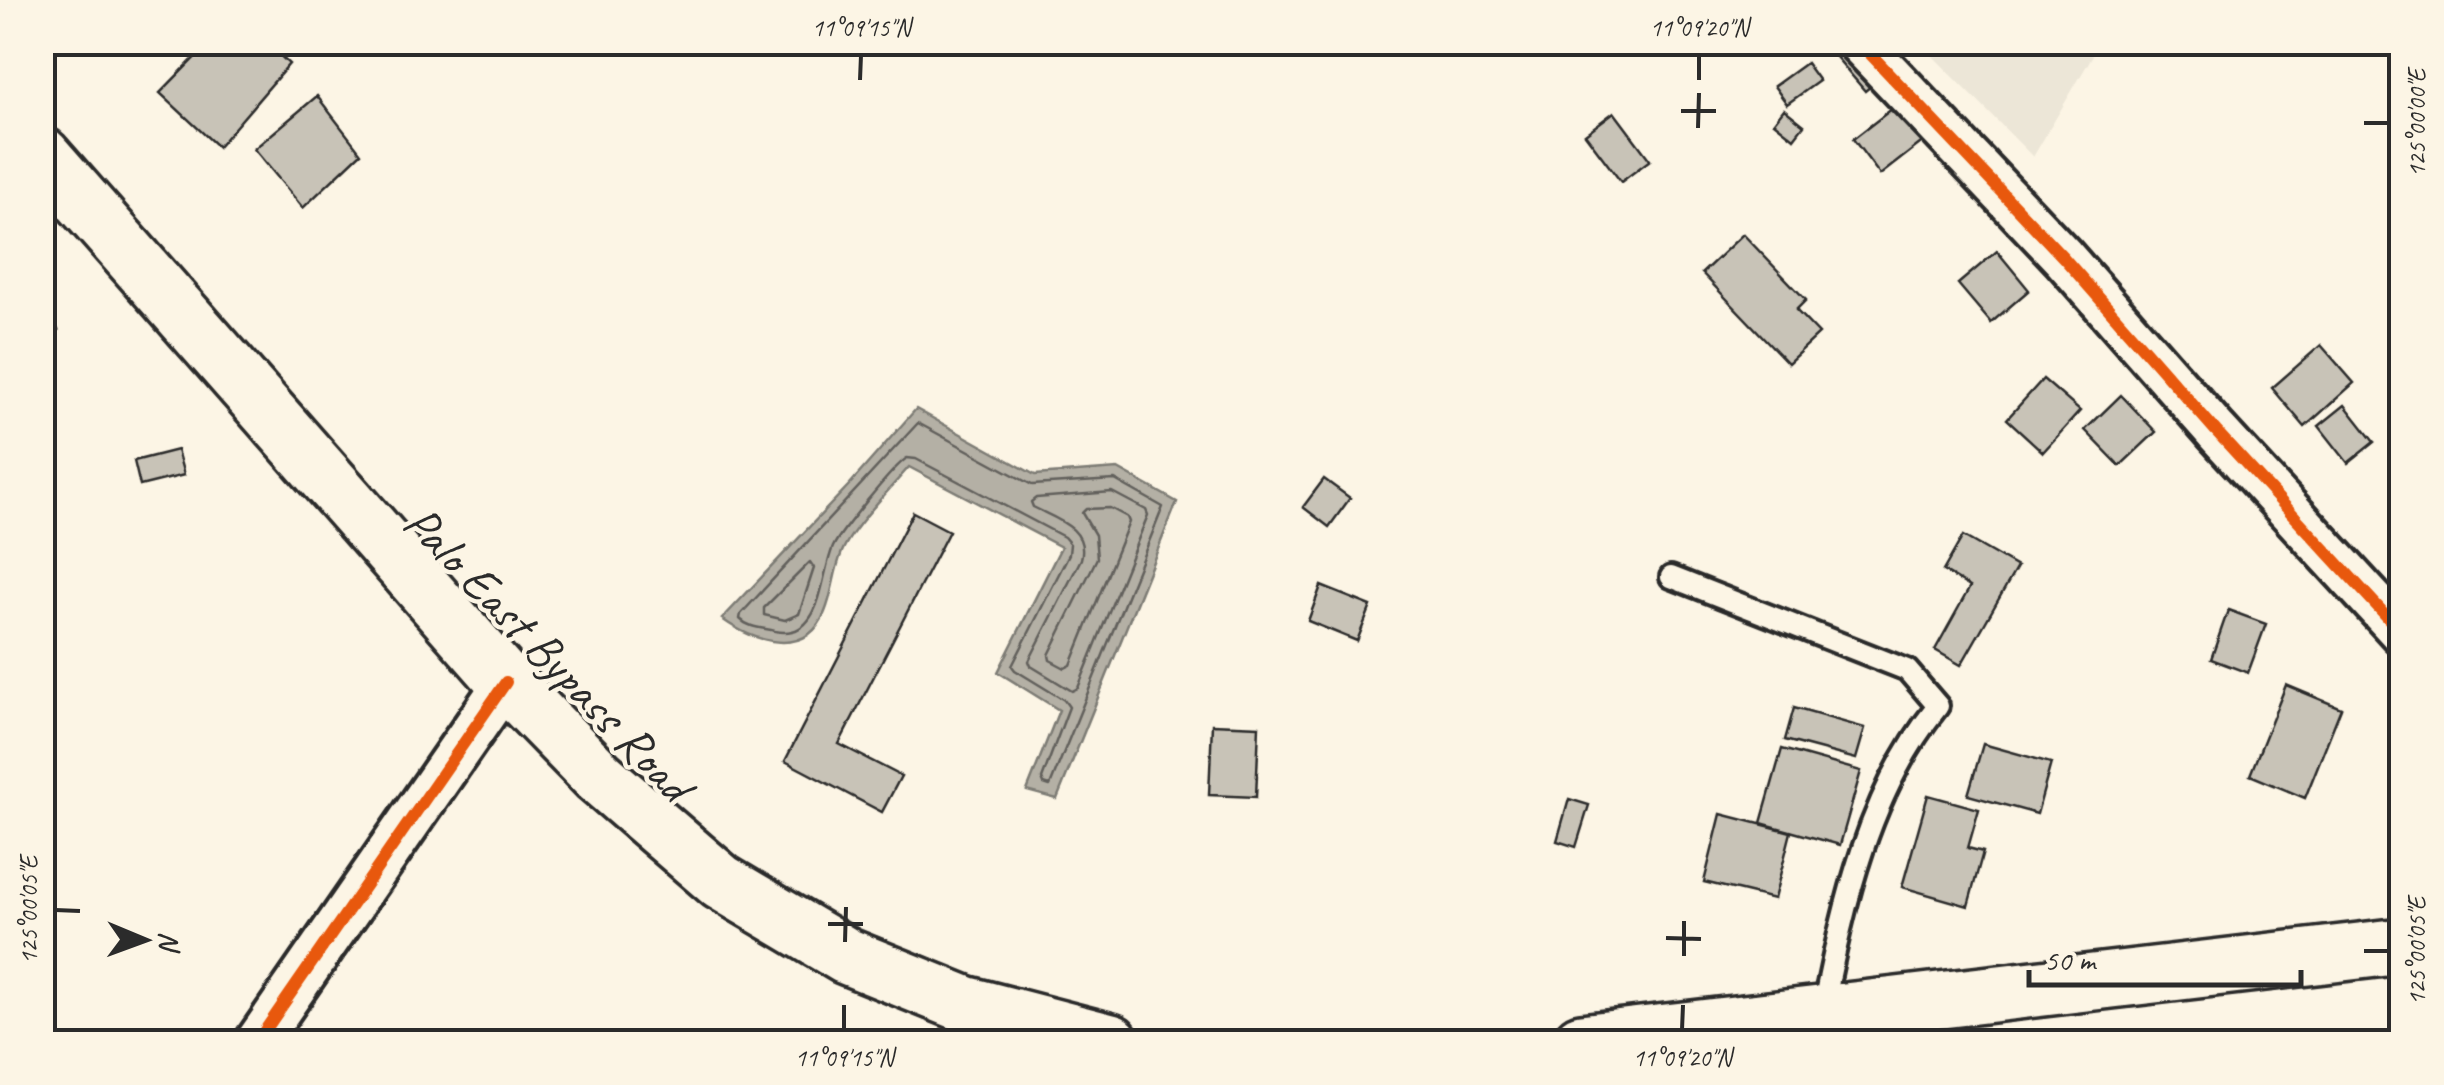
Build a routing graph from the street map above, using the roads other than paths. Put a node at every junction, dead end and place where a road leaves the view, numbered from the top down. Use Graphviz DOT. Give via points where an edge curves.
graph roads {
  1 [pos="1859,42"];
  2 [pos="42,155"];
  3 [pos="1671,577"];
  4 [pos="2402,632"];
  5 [pos="506,682"];
  6 [pos="2402,946"];
  7 [pos="1813,1028"];
  8 [pos="257,1042"];
  9 [pos="1111,1042"];
  10 [pos="1581,1042"];
  1 -- 4 [label="street"];
  2 -- 5 [label="main road, Palo East Bypass Road"];
  3 -- 7 [label="lane" via="1907,670 1938,706 1877,805"];
  5 -- 8 [label="street"];
  5 -- 9 [label="main road, Palo East Bypass Road" via="598,776 721,882 863,963 964,1004"];
  6 -- 7 [label="main road"];
  7 -- 10 [label="main road"];
}
